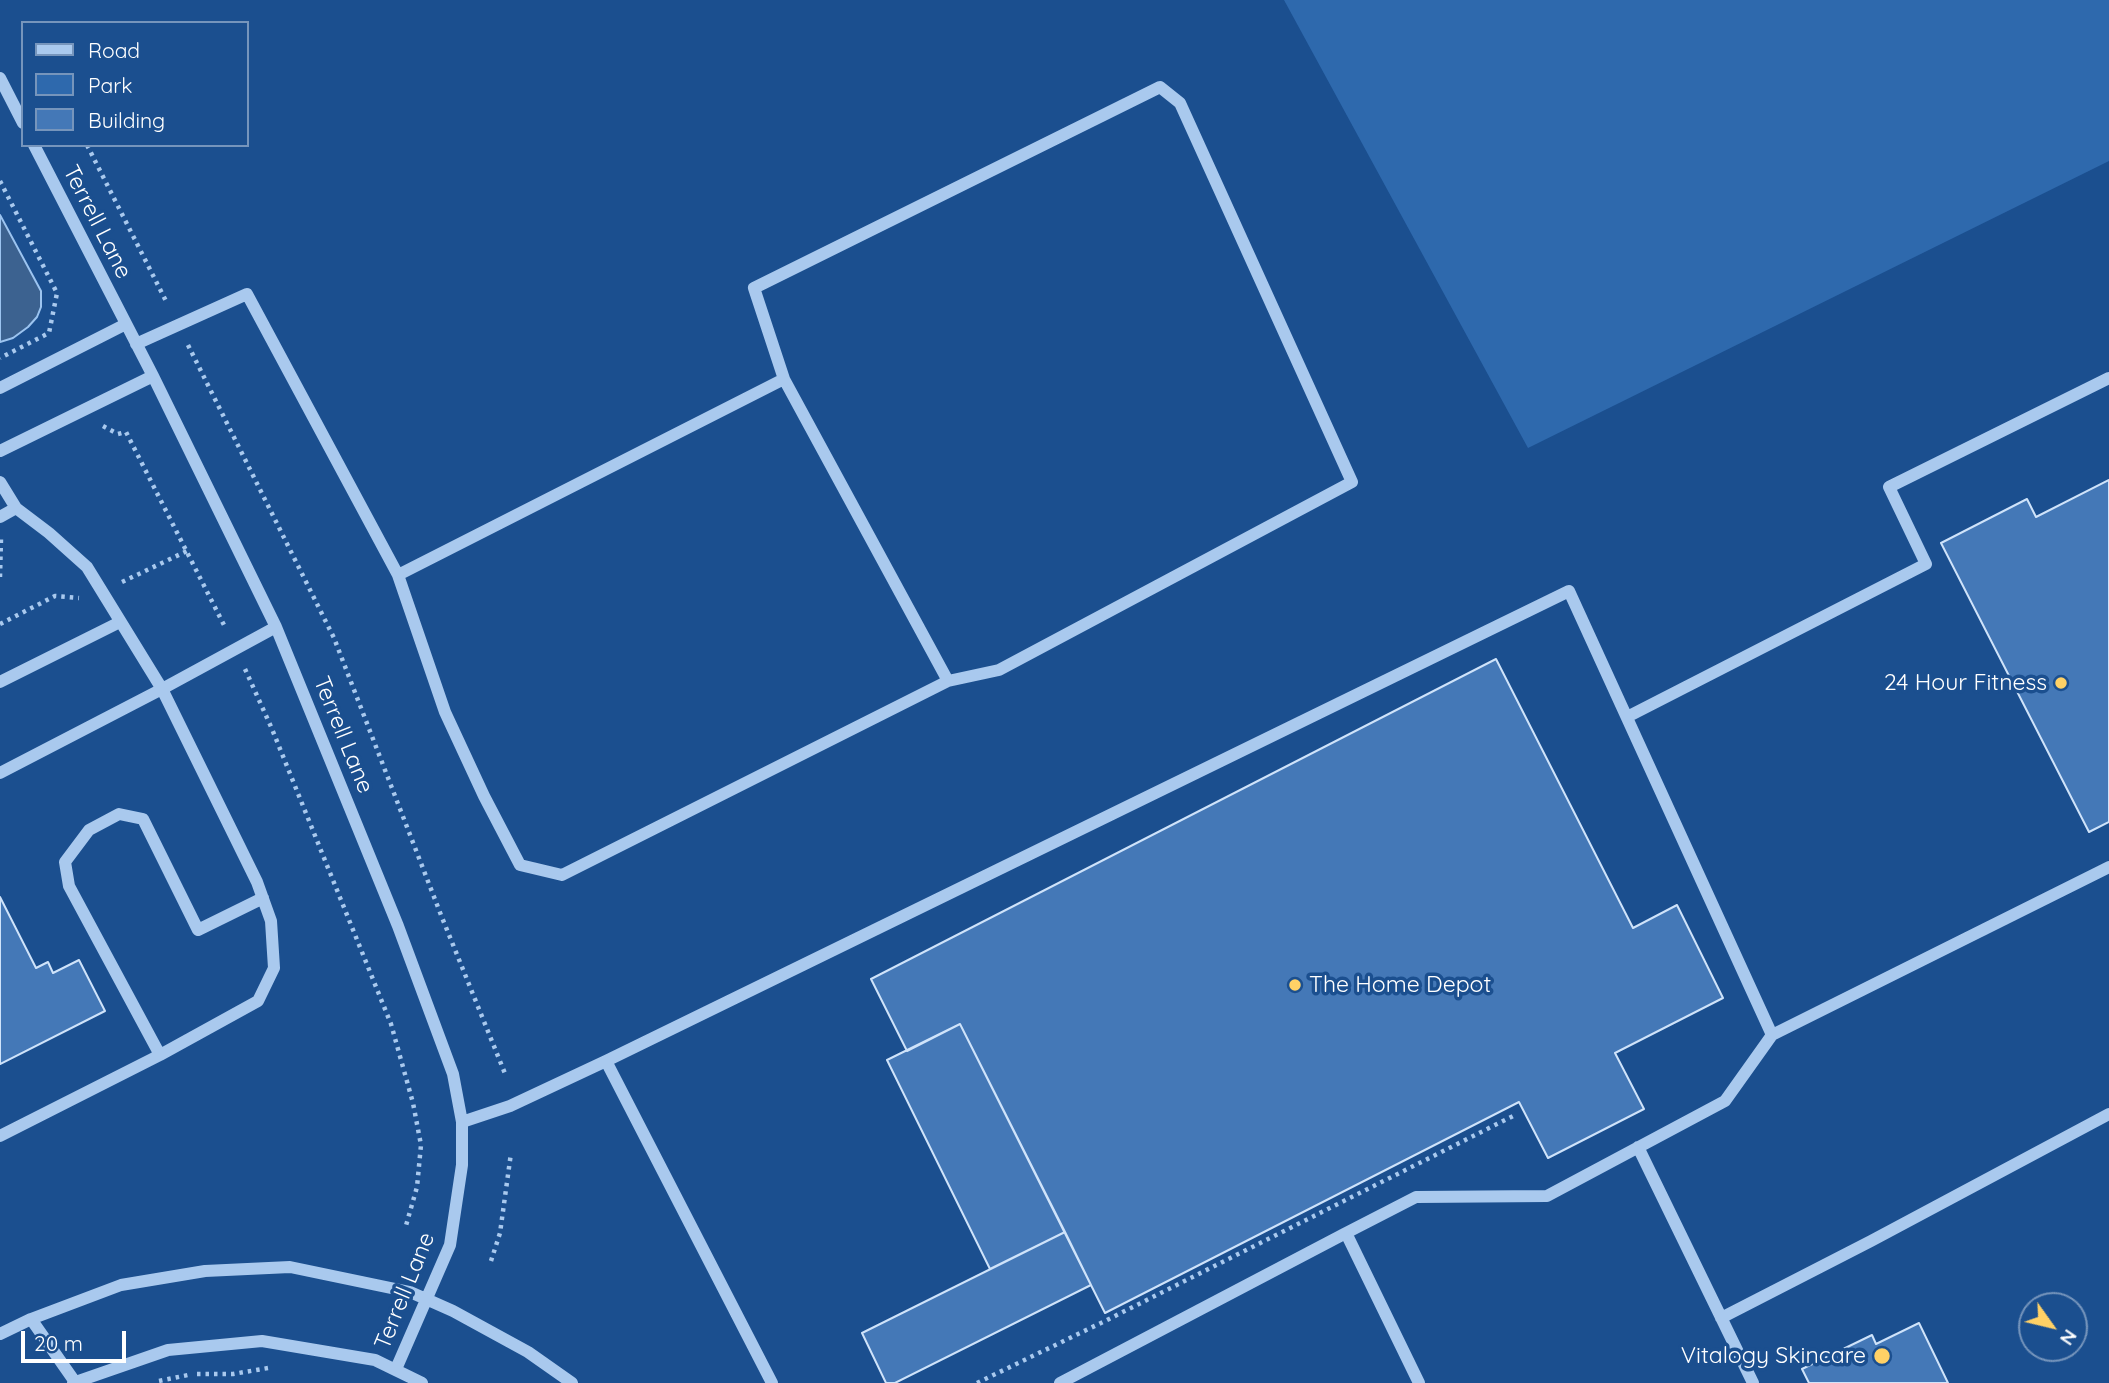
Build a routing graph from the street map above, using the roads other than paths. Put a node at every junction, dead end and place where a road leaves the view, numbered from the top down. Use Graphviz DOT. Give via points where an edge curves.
graph roads {
  1 [pos="0,78"];
  2 [pos="21,119"];
  3 [pos="35,147"];
  4 [pos="126,324"];
  5 [pos="136,344"];
  6 [pos="153,376"];
  7 [pos="2109,377"];
  8 [pos="784,379"];
  9 [pos="0,388"];
  10 [pos="0,451"];
  11 [pos="0,482"];
  12 [pos="16,508"];
  13 [pos="0,516"];
  14 [pos="398,575"];
  15 [pos="120,622"];
  16 [pos="276,627"];
  17 [pos="948,681"];
  18 [pos="0,682"];
  19 [pos="162,689"];
  20 [pos="1627,717"];
  21 [pos="0,773"];
  22 [pos="2109,867"];
  23 [pos="263,898"];
  24 [pos="1772,1035"];
  25 [pos="160,1055"];
  26 [pos="606,1061"];
  27 [pos="2109,1114"];
  28 [pos="462,1122"];
  29 [pos="0,1136"];
  30 [pos="1638,1147"];
  31 [pos="1346,1233"];
  32 [pos="426,1299"];
  33 [pos="1721,1318"];
  34 [pos="31,1320"];
  35 [pos="0,1334"];
  36 [pos="396,1370"];
  37 [pos="74,1382"];
  38 [pos="422,1383"];
  39 [pos="572,1383"];
  40 [pos="772,1383"];
  41 [pos="1060,1383"];
  42 [pos="1419,1383"];
  43 [pos="1753,1383"];
  1 -- 2 [label="street"];
  3 -- 4 [label="street, Terrell Lane"];
  4 -- 5 [label="street, Terrell Lane"];
  4 -- 9 [label="street"];
  5 -- 6 [label="street, Terrell Lane"];
  5 -- 14 [label="street" via="247,294"];
  6 -- 10 [label="street"];
  6 -- 16 [label="street, Terrell Lane"];
  7 -- 20 [label="street" via="1889,487 1926,564"];
  8 -- 14 [label="street"];
  8 -- 17 [label="street"];
  8 -- 17 [label="street" via="754,288 1160,87 1180,103 1352,482 999,670"];
  11 -- 12 [label="street"];
  12 -- 13 [label="street"];
  12 -- 15 [label="street" via="87,567"];
  14 -- 17 [label="street" via="445,712 520,865 562,875"];
  15 -- 18 [label="street"];
  15 -- 19 [label="street"];
  16 -- 19 [label="street"];
  16 -- 28 [label="street, Terrell Lane" via="398,926 453,1074"];
  19 -- 21 [label="street"];
  19 -- 23 [label="street"];
  20 -- 24 [label="street"];
  20 -- 26 [label="street" via="1569,591"];
  22 -- 24 [label="street"];
  23 -- 25 [label="street" via="271,921 274,968 258,1001"];
  23 -- 25 [label="street" via="198,930 142,819 119,814 89,830 65,862 69,886"];
  24 -- 30 [label="street" via="1725,1101"];
  25 -- 29 [label="street"];
  26 -- 28 [label="street" via="510,1106"];
  26 -- 40 [label="street"];
  27 -- 33 [label="street"];
  28 -- 32 [label="street, Terrell Lane" via="462,1165 450,1245"];
  30 -- 31 [label="street" via="1547,1196 1416,1197"];
  30 -- 33 [label="street"];
  31 -- 41 [label="street"];
  31 -- 42 [label="street"];
  32 -- 34 [label="street" via="290,1268 205,1270 121,1285"];
  32 -- 36 [label="street, Terrell Lane"];
  32 -- 39 [label="street" via="527,1352"];
  33 -- 43 [label="street"];
  34 -- 35 [label="street"];
  34 -- 37 [label="street"];
  36 -- 37 [label="street" via="375,1360 262,1340 168,1350"];
  36 -- 38 [label="street"];
}
